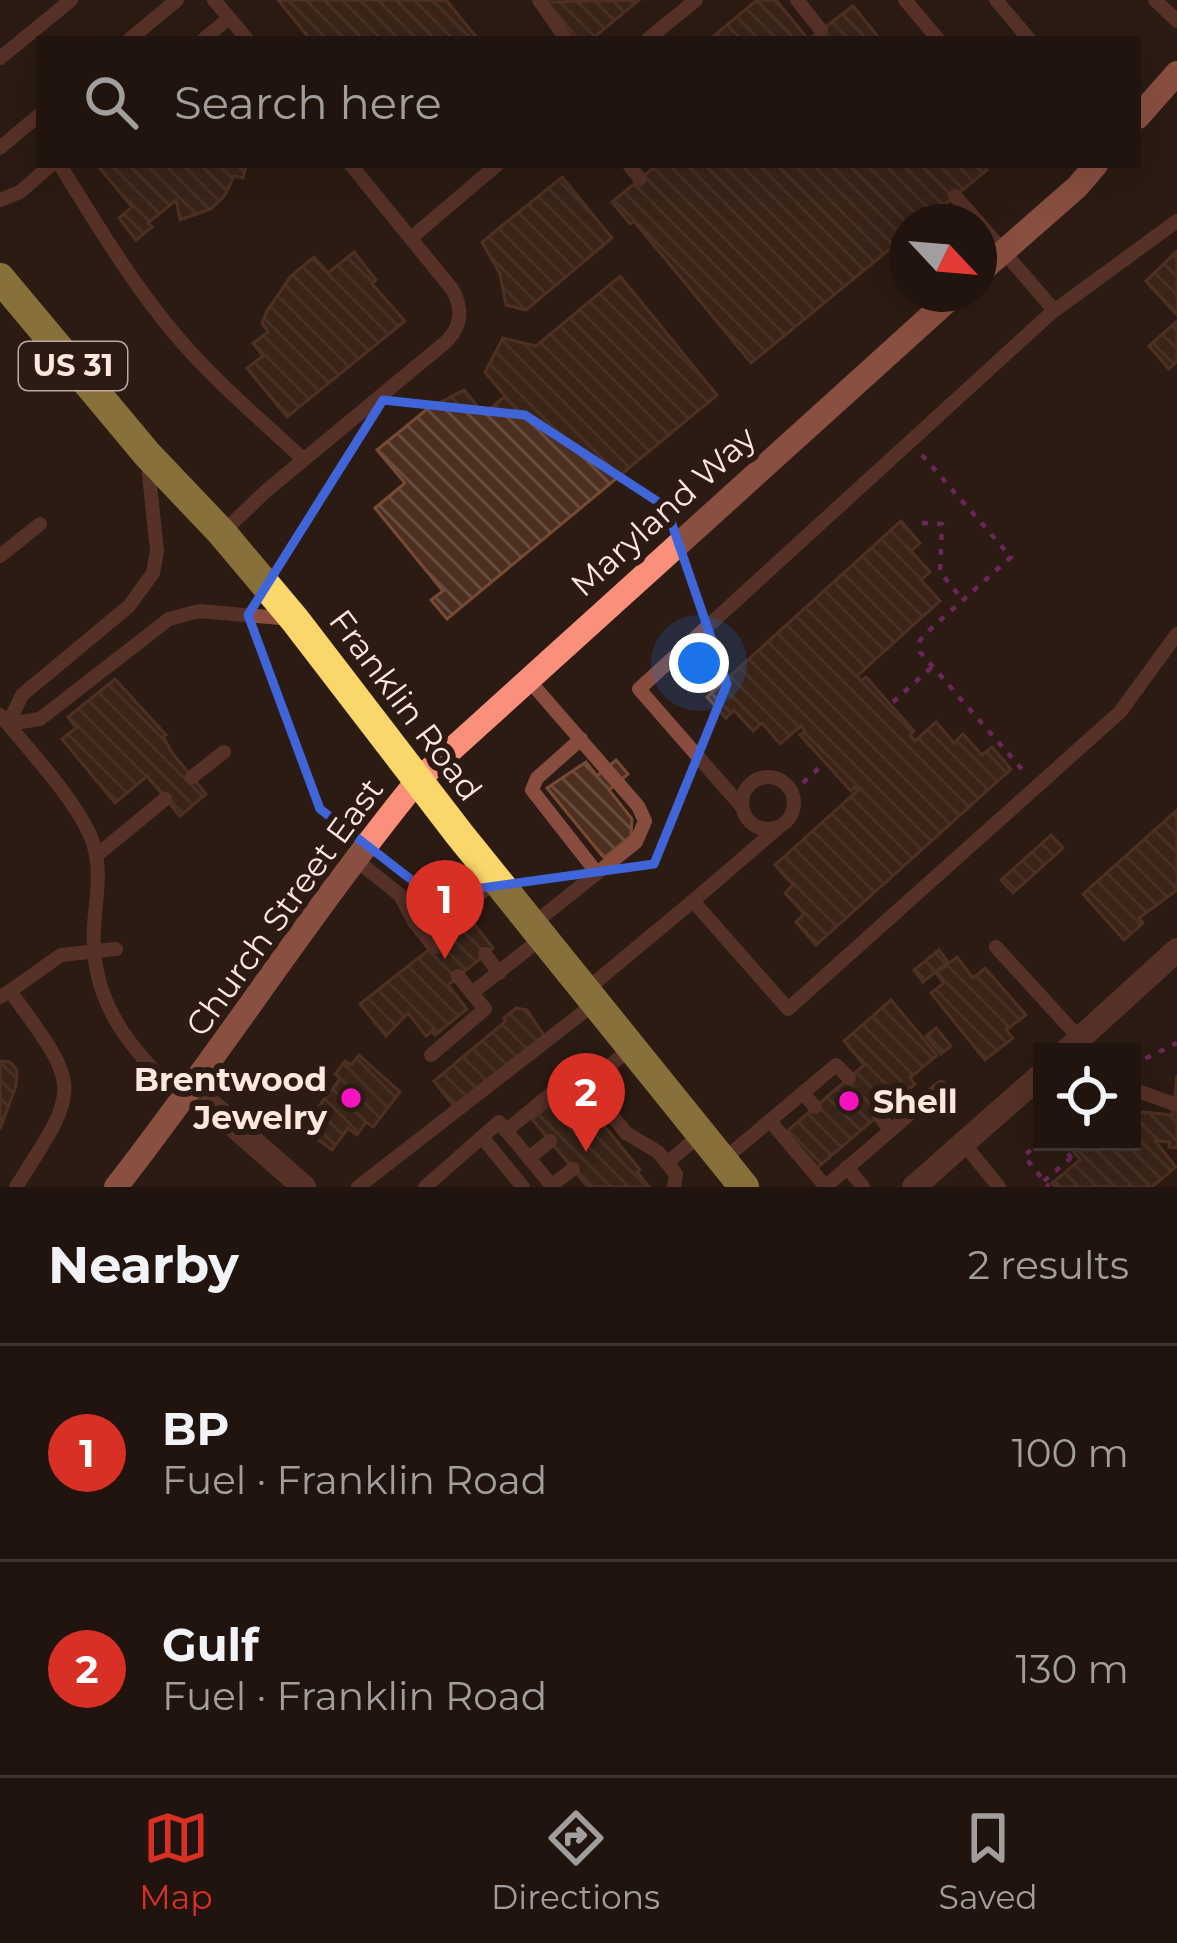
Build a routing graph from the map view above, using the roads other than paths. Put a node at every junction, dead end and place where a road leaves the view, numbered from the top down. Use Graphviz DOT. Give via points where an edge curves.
graph roads {
  1 [pos="71,0"];
  2 [pos="177,0"];
  3 [pos="214,0"];
  4 [pos="539,0"];
  5 [pos="696,0"];
  6 [pos="905,0"];
  7 [pos="996,0"];
  8 [pos="1155,0"];
  9 [pos="799,1"];
  10 [pos="230,18"];
  11 [pos="1177,21"];
  12 [pos="821,30"];
  13 [pos="134,36"];
  14 [pos="208,36"];
  15 [pos="245,36"];
  16 [pos="564,36"];
  17 [pos="652,36"];
  18 [pos="935,36"];
  19 [pos="1026,36"];
  20 [pos="0,58"];
  21 [pos="1177,73"];
  22 [pos="1141,114"];
  23 [pos="36,118"];
  24 [pos="0,148"];
  25 [pos="52,168"];
  26 [pos="58,168"];
  27 [pos="353,168"];
  28 [pos="493,168"];
  29 [pos="631,168"];
  30 [pos="1093,168"];
  31 [pos="640,179"];
  32 [pos="955,196"];
  33 [pos="0,200"];
  34 [pos="962,204"];
  35 [pos="1177,220"];
  36 [pos="411,238"];
  37 [pos="997,243"];
  38 [pos="1004,251"];
  39 [pos="997,257"];
  40 [pos="0,278"];
  41 [pos="1054,310"];
  42 [pos="935,312"];
  43 [pos="147,454"];
  44 [pos="303,459"];
  45 [pos="40,524"];
  46 [pos="222,533"];
  47 [pos="0,556"];
  48 [pos="295,620"];
  49 [pos="1177,634"];
  50 [pos="527,678"];
  51 [pos="2,724"];
  52 [pos="581,740"];
  53 [pos="224,752"];
  54 [pos="192,777"];
  55 [pos="418,781"];
  56 [pos="166,799"];
  57 [pos="742,807"];
  58 [pos="779,826"];
  59 [pos="97,855"];
  60 [pos="356,860"];
  61 [pos="597,873"];
  62 [pos="496,881"];
  63 [pos="692,901"];
  64 [pos="537,931"];
  65 [pos="996,947"];
  66 [pos="116,949"];
  67 [pos="1177,950"];
  68 [pos="94,952"];
  69 [pos="484,955"];
  70 [pos="499,973"];
  71 [pos="458,976"];
  72 [pos="472,993"];
  73 [pos="5,994"];
  74 [pos="591,997"];
  75 [pos="1075,1043"];
  76 [pos="1084,1043"];
  77 [pos="632,1048"];
  78 [pos="431,1055"];
  79 [pos="849,1078"];
  80 [pos="1033,1081"];
  81 [pos="587,1085"];
  82 [pos="940,1087"];
  83 [pos="1141,1092"];
  84 [pos="803,1093"];
  85 [pos="188,1095"];
  86 [pos="1174,1104"];
  87 [pos="815,1107"];
  88 [pos="879,1115"];
  89 [pos="770,1120"];
  90 [pos="890,1130"];
  91 [pos="506,1131"];
  92 [pos="701,1135"];
  93 [pos="482,1137"];
  94 [pos="550,1141"];
  95 [pos="846,1143"];
  96 [pos="964,1144"];
  97 [pos="529,1158"];
  98 [pos="722,1161"];
  99 [pos="852,1162"];
  100 [pos="667,1163"];
  101 [pos="573,1169"];
  102 [pos="553,1186"];
  103 [pos="16,1187"];
  104 [pos="116,1187"];
  105 [pos="304,1187"];
  106 [pos="358,1187"];
  107 [pos="425,1187"];
  108 [pos="523,1187"];
  109 [pos="674,1187"];
  110 [pos="744,1187"];
  111 [pos="825,1187"];
  112 [pos="863,1187"];
  113 [pos="914,1187"];
  114 [pos="999,1187"];
  1 -- 20 [label="lane"];
  2 -- 13 [label="lane"];
  3 -- 10 [label="lane"];
  4 -- 16 [label="lane"];
  5 -- 17 [label="lane"];
  6 -- 18 [label="lane"];
  7 -- 19 [label="lane"];
  8 -- 11 [label="lane"];
  9 -- 12 [label="lane"];
  10 -- 14 [label="lane"];
  10 -- 15 [label="lane"];
  21 -- 22 [label="main road"];
  23 -- 24 [label="lane"];
  25 -- 33 [label="lane"];
  26 -- 44 [label="lane" via="173,331"];
  27 -- 36 [label="lane"];
  28 -- 36 [label="lane"];
  29 -- 31 [label="lane"];
  30 -- 38 [label="main road"];
  32 -- 34 [label="lane"];
  35 -- 41 [label="lane"];
  36 -- 44 [label="lane" via="456,295 456,330"];
  37 -- 38 [label="lane"];
  38 -- 39 [label="main road"];
  38 -- 41 [label="lane"];
  40 -- 43 [label="main road, Franklin Road / US 31"];
  41 -- 57 [label="lane" via="639,689"];
  42 -- 50 [label="main road, Maryland Way"];
  43 -- 46 [label="main road, Franklin Road / US 31"];
  43 -- 51 [label="lane" via="153,573 129,606 22,695"];
  44 -- 46 [label="lane"];
  45 -- 47 [label="lane"];
  46 -- 48 [label="main road, Franklin Road / US 31"];
  48 -- 51 [label="lane" via="199,611 169,619 40,719"];
  48 -- 55 [label="main road, Franklin Road / US 31"];
  49 -- 63 [label="lane" via="1120,712 788,1009"];
  50 -- 52 [label="lane"];
  50 -- 55 [label="main road, Maryland Way"];
  51 -- 59 [label="lane" via="86,825"];
  52 -- 61 [label="lane" via="644,821 636,842"];
  52 -- 61 [label="lane" via="532,790"];
  53 -- 54 [label="lane"];
  55 -- 60 [label="main road, Church Street East"];
  55 -- 62 [label="main road, Franklin Road / US 31"];
  56 -- 59 [label="lane"];
  57 -- 58 [label="lane" via="755,826"];
  57 -- 58 [label="lane" via="746,789 761,777 778,778 792,793 792,814"];
  58 -- 63 [label="lane"];
  59 -- 68 [label="lane"];
  60 -- 62 [label="lane" via="400,896 430,942"];
  60 -- 85 [label="main road, Church Street East"];
  61 -- 64 [label="lane"];
  62 -- 64 [label="main road, Franklin Road / US 31"];
  63 -- 74 [label="lane"];
  64 -- 70 [label="lane"];
  64 -- 74 [label="main road, Franklin Road / US 31"];
  65 -- 75 [label="lane"];
  66 -- 68 [label="lane"];
  67 -- 76 [label="street"];
  68 -- 73 [label="lane" via="61,955"];
  68 -- 85 [label="lane" via="122,1035"];
  69 -- 70 [label="lane"];
  70 -- 72 [label="lane"];
  71 -- 72 [label="lane"];
  72 -- 78 [label="lane" via="485,1009"];
  73 -- 103 [label="lane" via="60,1064 66,1088 61,1114"];
  74 -- 77 [label="main road, Franklin Road / US 31"];
  74 -- 106 [label="lane"];
  77 -- 81 [label="lane"];
  77 -- 92 [label="main road, Franklin Road / US 31"];
  79 -- 84 [label="lane" via="836,1065"];
  80 -- 96 [label="street"];
  81 -- 91 [label="lane" via="577,1072"];
  81 -- 100 [label="lane" via="617,1132"];
  82 -- 90 [label="lane"];
  83 -- 86 [label="lane"];
  84 -- 87 [label="lane"];
  84 -- 89 [label="lane"];
  85 -- 104 [label="main road, Church Street East"];
  85 -- 105 [label="street"];
  88 -- 90 [label="lane"];
  89 -- 98 [label="lane"];
  89 -- 111 [label="lane"];
  90 -- 99 [label="lane"];
  91 -- 93 [label="lane" via="499,1122"];
  91 -- 97 [label="lane"];
  92 -- 98 [label="main road, Franklin Road / US 31"];
  92 -- 100 [label="lane"];
  93 -- 107 [label="lane"];
  93 -- 108 [label="lane"];
  94 -- 97 [label="lane"];
  95 -- 99 [label="lane"];
  96 -- 113 [label="street"];
  96 -- 114 [label="lane"];
  97 -- 102 [label="lane"];
  98 -- 110 [label="main road, Franklin Road / US 31"];
  99 -- 111 [label="lane"];
  99 -- 112 [label="lane"];
  100 -- 109 [label="lane"];
  101 -- 102 [label="lane"];
}
